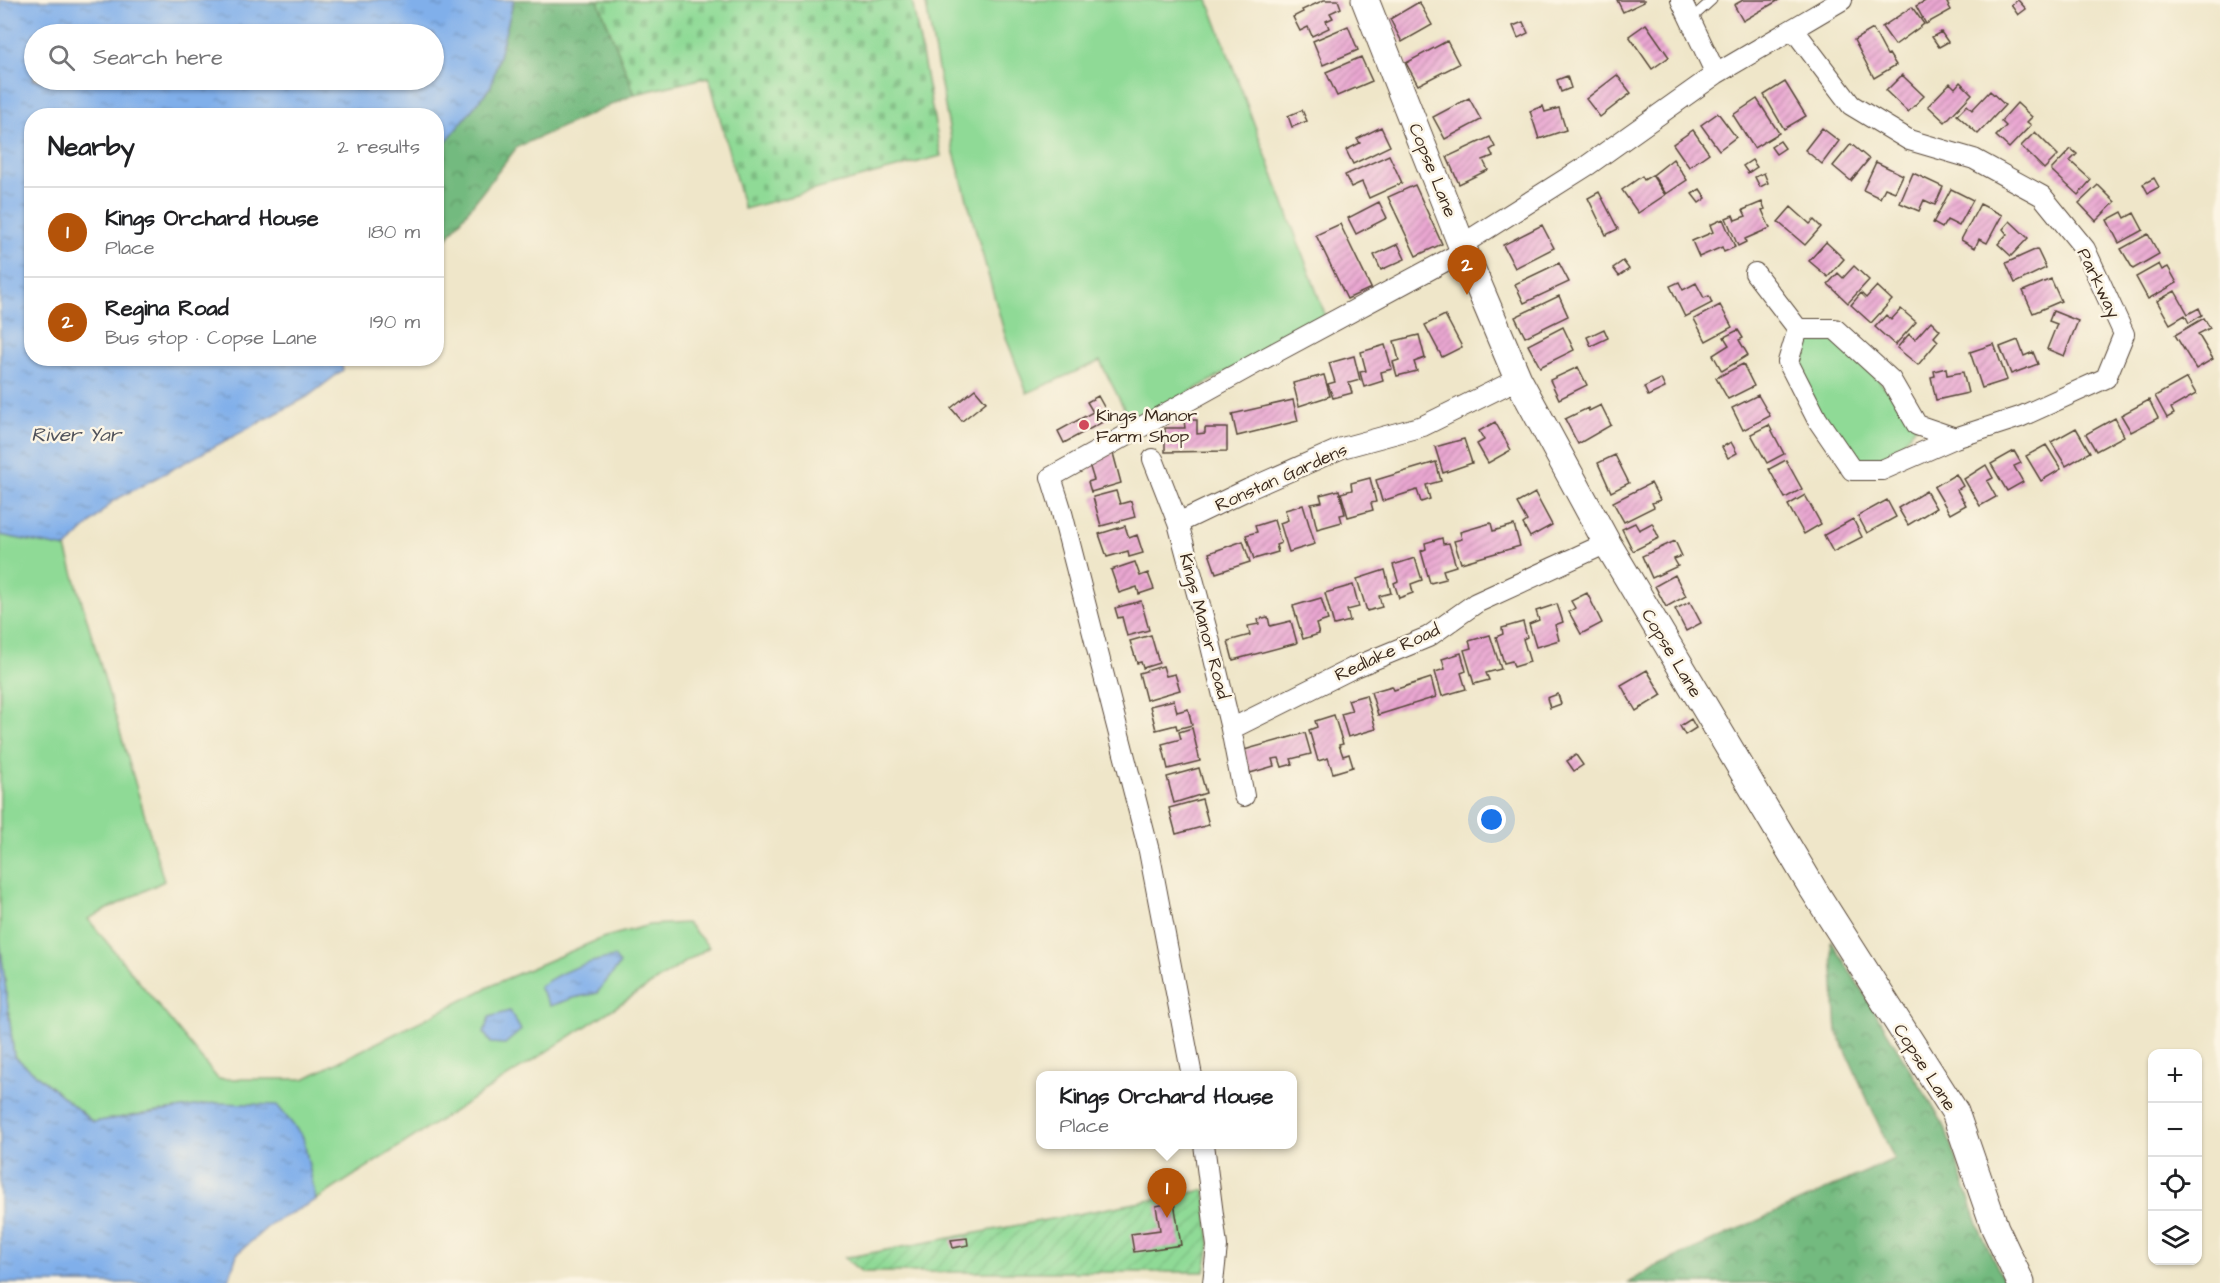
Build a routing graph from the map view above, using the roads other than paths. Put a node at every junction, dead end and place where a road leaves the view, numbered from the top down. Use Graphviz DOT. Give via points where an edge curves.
graph roads {
  1 [pos="1365,0"];
  2 [pos="1681,0"];
  3 [pos="1712,0"];
  4 [pos="1842,0"];
  5 [pos="1690,20"];
  6 [pos="1794,30"];
  7 [pos="1716,74"];
  8 [pos="1464,247"];
  9 [pos="1755,273"];
  10 [pos="1797,329"];
  11 [pos="1518,379"];
  12 [pos="1955,438"];
  13 [pos="1153,459"];
  14 [pos="1178,523"];
  15 [pos="1607,543"];
  16 [pos="1231,729"];
  17 [pos="1244,796"];
  18 [pos="1191,1071"];
  19 [pos="1205,1149"];
  20 [pos="1213,1283"];
  21 [pos="2021,1283"];
  1 -- 8 [label="street, Copse Lane"];
  2 -- 5 [label="street"];
  3 -- 5 [label="lane"];
  4 -- 6 [label="street"];
  5 -- 7 [label="street"];
  6 -- 7 [label="street"];
  6 -- 12 [label="street, Parkway" via="1851,105 1909,140 1974,159 2042,196 2085,249 2124,334 2106,378 2020,417"];
  7 -- 8 [label="street"];
  8 -- 11 [label="street, Copse Lane"];
  8 -- 18 [label="street" via="1051,477 1149,850"];
  9 -- 10 [label="street"];
  10 -- 12 [label="street" via="1835,329 1891,380 1917,425"];
  10 -- 12 [label="street, Parkway" via="1788,362 1817,419 1852,470 1882,470"];
  11 -- 14 [label="street, Ronstan Gardens" via="1423,426 1342,448"];
  11 -- 15 [label="street, Copse Lane"];
  13 -- 14 [label="street, Kings Manor Road"];
  14 -- 16 [label="street, Kings Manor Road"];
  15 -- 16 [label="street, Redlake Road" via="1476,603 1428,637 1353,668"];
  15 -- 21 [label="street, Copse Lane" via="1813,889 1955,1112 1995,1228"];
  16 -- 17 [label="street, Kings Manor Road"];
  19 -- 20 [label="street" via="1217,1246"];
}
